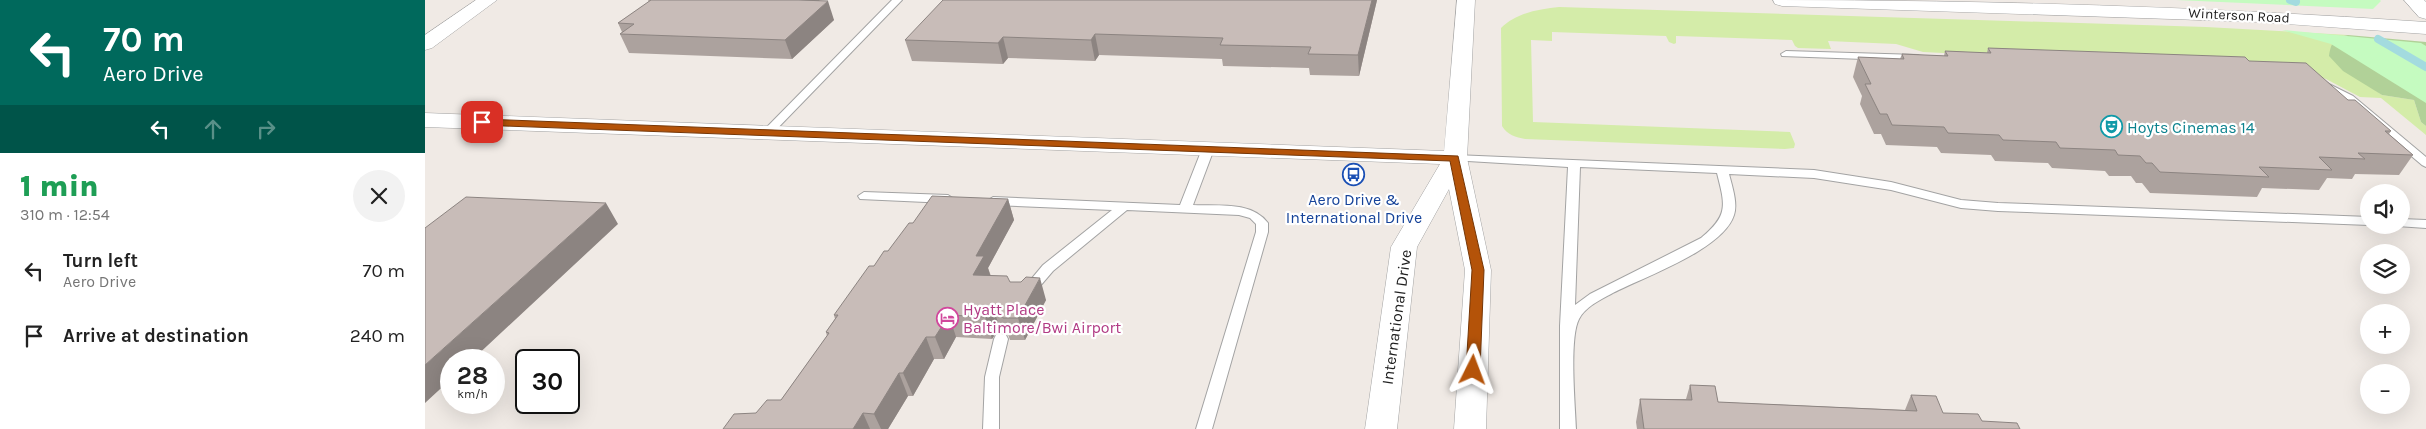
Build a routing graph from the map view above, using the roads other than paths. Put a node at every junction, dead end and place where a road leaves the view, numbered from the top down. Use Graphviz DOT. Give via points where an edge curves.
graph roads {
  1 [pos="488,0"];
  2 [pos="897,0"];
  3 [pos="1466,0"];
  4 [pos="1782,0"];
  5 [pos="2413,0"];
  6 [pos="2426,13"];
  7 [pos="2426,28"];
  8 [pos="425,44"];
  9 [pos="1786,54"];
  10 [pos="1927,58"];
  11 [pos="2316,80"];
  12 [pos="425,120"];
  13 [pos="766,134"];
  14 [pos="1208,149"];
  15 [pos="1455,158"];
  16 [pos="1574,163"];
  17 [pos="2426,163"];
  18 [pos="1722,170"];
  19 [pos="864,196"];
  20 [pos="960,200"];
  21 [pos="979,200"];
  22 [pos="1124,206"];
  23 [pos="1185,209"];
  24 [pos="2360,221"];
  25 [pos="2410,223"];
  26 [pos="2426,224"];
  27 [pos="1022,299"];
  28 [pos="1567,333"];
  29 [pos="1001,339"];
  30 [pos="991,429"];
  31 [pos="1204,429"];
  32 [pos="1381,429"];
  33 [pos="1470,429"];
  34 [pos="1568,429"];
  1 -- 8 [label="street"];
  2 -- 13 [label="lane"];
  3 -- 15 [label="street, International Drive"];
  4 -- 7 [label="street, Winterson Road" via="2260,16"];
  5 -- 6 [label="street"];
  9 -- 10 [label="lane"];
  11 -- 17 [label="lane" via="2349,98"];
  12 -- 13 [label="street"];
  13 -- 14 [label="street"];
  14 -- 15 [label="street"];
  14 -- 23 [label="lane"];
  15 -- 16 [label="lane"];
  15 -- 32 [label="street, International Drive" via="1404,247"];
  15 -- 33 [label="street, International Drive" via="1478,270"];
  16 -- 18 [label="lane"];
  16 -- 28 [label="lane"];
  18 -- 24 [label="lane" via="1858,179 1961,204"];
  18 -- 28 [label="lane" via="1728,216 1723,227 1705,242 1603,292 1582,306 1572,318"];
  19 -- 20 [label="lane"];
  21 -- 22 [label="lane"];
  22 -- 23 [label="lane"];
  22 -- 27 [label="lane" via="1048,268"];
  23 -- 31 [label="lane" via="1239,211 1254,215 1262,223"];
  25 -- 26 [label="lane"];
  28 -- 34 [label="lane"];
  29 -- 30 [label="lane" via="992,377"];
}
